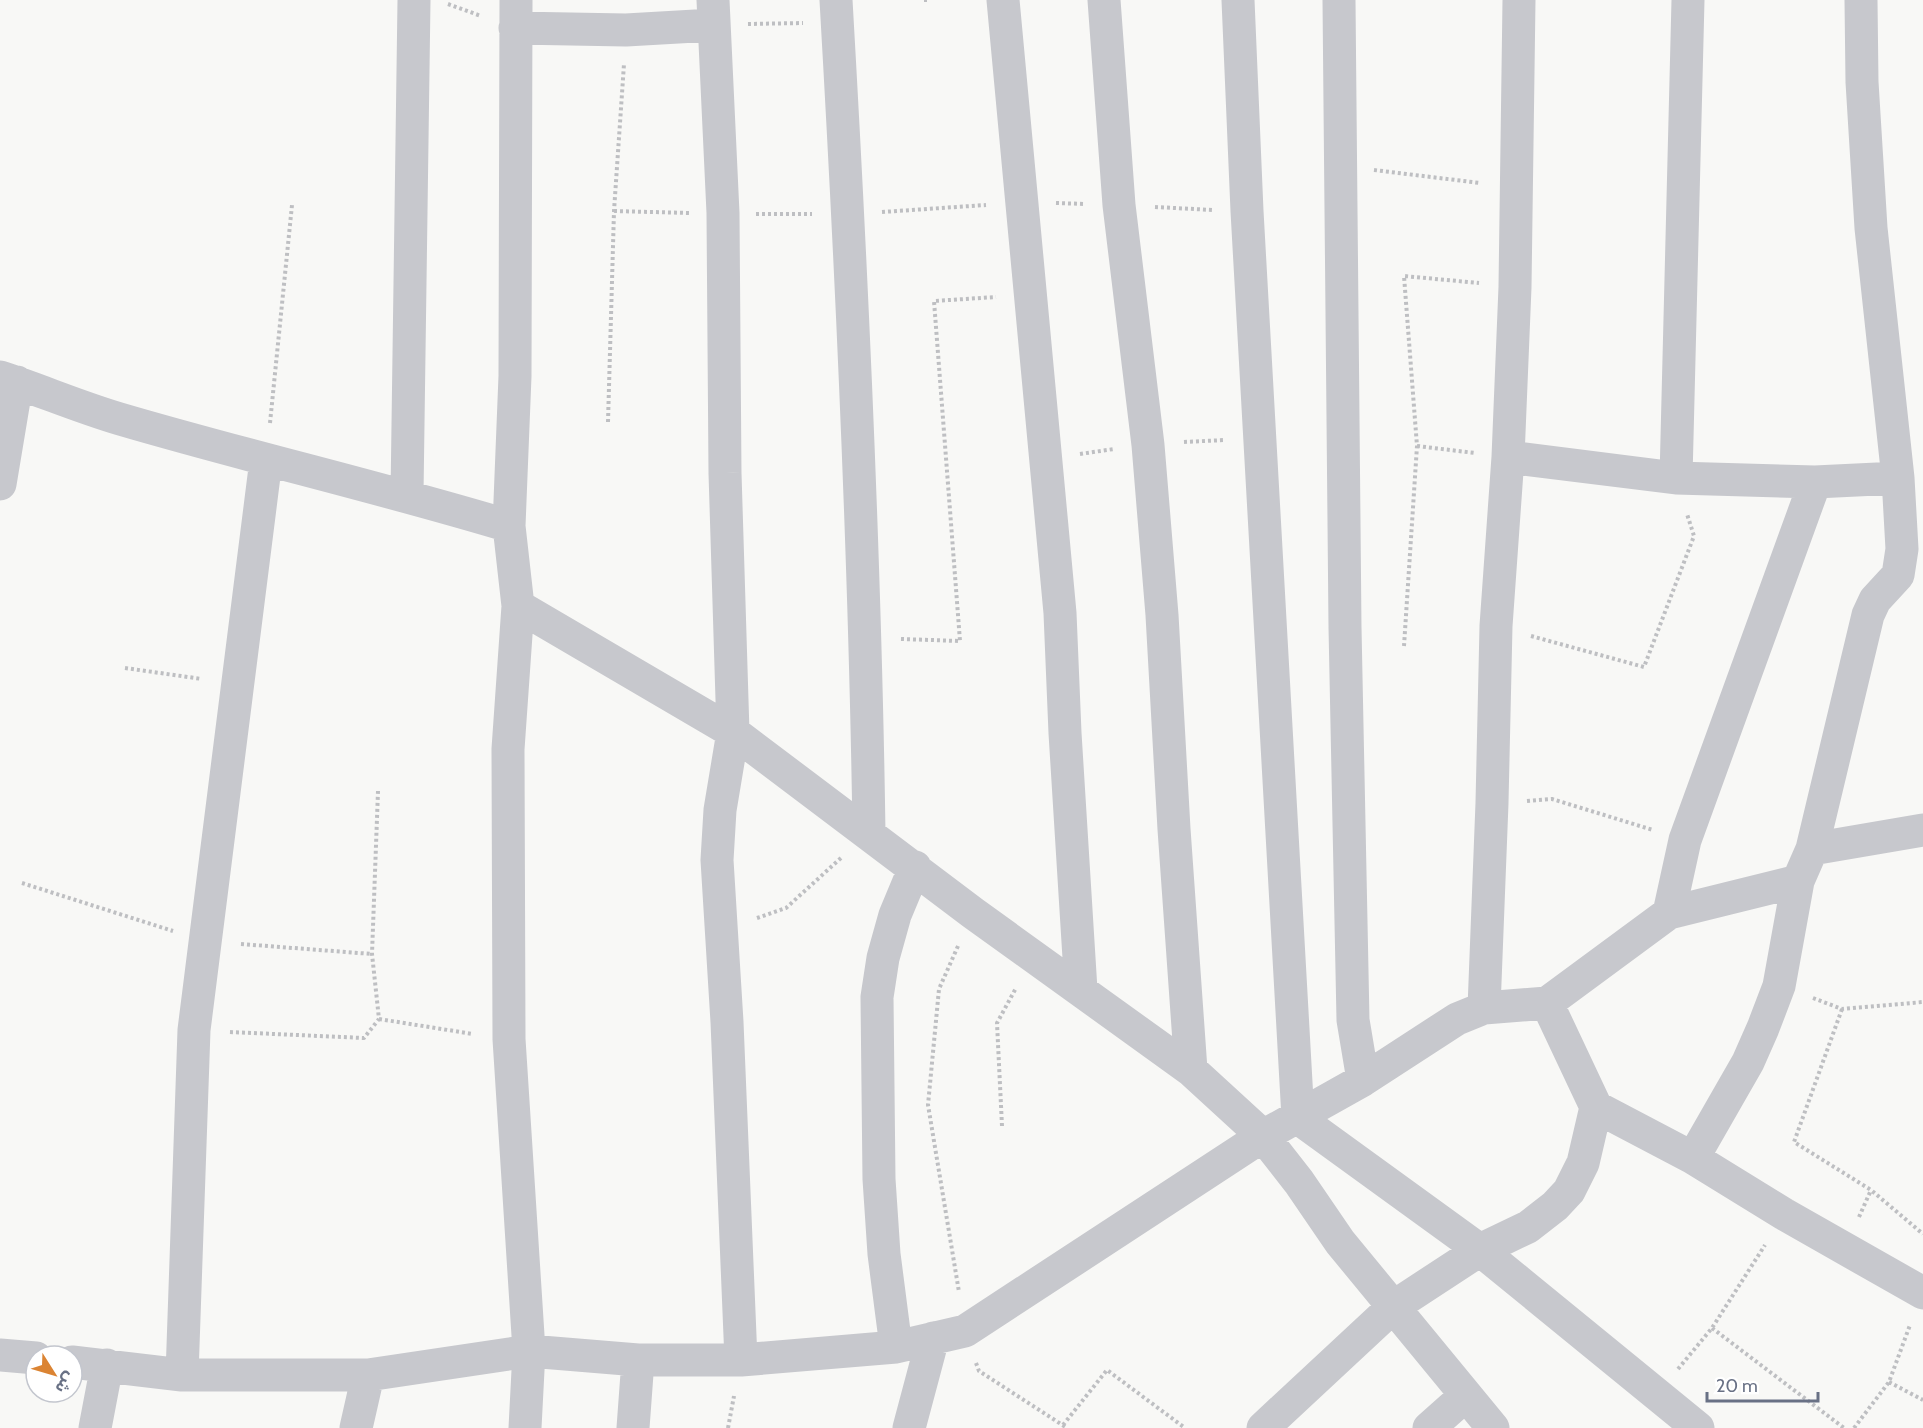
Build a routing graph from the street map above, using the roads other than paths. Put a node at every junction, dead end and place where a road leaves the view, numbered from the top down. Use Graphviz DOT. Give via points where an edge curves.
graph roads {
  1 [pos="414,0"];
  2 [pos="1003,0"];
  3 [pos="1104,0"];
  4 [pos="1238,0"];
  5 [pos="1339,0"];
  6 [pos="1519,0"];
  7 [pos="1688,0"];
  8 [pos="1861,0"];
  9 [pos="836,11"];
  10 [pos="713,12"];
  11 [pos="515,14"];
  12 [pos="9,379"];
  13 [pos="1508,457"];
  14 [pos="266,460"];
  15 [pos="1676,478"];
  16 [pos="1898,478"];
  17 [pos="1815,482"];
  18 [pos="0,484"];
  19 [pos="407,495"];
  20 [pos="509,526"];
  21 [pos="518,606"];
  22 [pos="733,732"];
  23 [pos="1923,830"];
  24 [pos="869,833"];
  25 [pos="1812,849"];
  26 [pos="915,867"];
  27 [pos="1798,881"];
  28 [pos="1669,913"];
  29 [pos="1081,990"];
  30 [pos="1547,1003"];
  31 [pos="1484,1008"];
  32 [pos="1191,1070"];
  33 [pos="1364,1080"];
  34 [pos="1596,1107"];
  35 [pos="1298,1118"];
  36 [pos="1263,1136"];
  37 [pos="1693,1158"];
  38 [pos="1480,1250"];
  39 [pos="1922,1293"];
  40 [pos="1393,1307"];
  41 [pos="933,1338"];
  42 [pos="896,1347"];
  43 [pos="529,1350"];
  44 [pos="0,1355"];
  45 [pos="24,1357"];
  46 [pos="638,1360"];
  47 [pos="741,1360"];
  48 [pos="84,1363"];
  49 [pos="107,1365"];
  50 [pos="182,1375"];
  51 [pos="368,1375"];
  52 [pos="1465,1395"];
  53 [pos="95,1428"];
  54 [pos="356,1428"];
  55 [pos="525,1428"];
  56 [pos="633,1428"];
  57 [pos="909,1428"];
  58 [pos="1263,1428"];
  59 [pos="1429,1428"];
  60 [pos="1493,1428"];
  61 [pos="1698,1428"];
  1 -- 19 [label="street"];
  2 -- 29 [label="street" via="1060,613"];
  3 -- 32 [label="street" via="1119,205 1148,445 1162,615"];
  4 -- 35 [label="street"];
  5 -- 33 [label="street" via="1353,1020"];
  6 -- 13 [label="street"];
  7 -- 15 [label="street"];
  8 -- 16 [label="street" via="1870,228"];
  9 -- 24 [label="street" via="849,214 866,637"];
  10 -- 11 [label="street" via="626,30"];
  10 -- 22 [label="street" via="723,213 725,473"];
  11 -- 20 [label="street" via="515,376"];
  12 -- 14 [label="street" via="117,419"];
  12 -- 18 [label="street"];
  13 -- 15 [label="street"];
  13 -- 31 [label="street" via="1496,626"];
  14 -- 19 [label="street"];
  14 -- 50 [label="street" via="194,1030"];
  15 -- 17 [label="street"];
  16 -- 17 [label="street"];
  16 -- 25 [label="street" via="1901,563 1898,575 1875,600 1868,615"];
  17 -- 28 [label="street" via="1685,840"];
  19 -- 20 [label="street"];
  20 -- 21 [label="street"];
  21 -- 22 [label="street"];
  21 -- 43 [label="street" via="508,748 509,1039"];
  22 -- 24 [label="street"];
  22 -- 47 [label="street" via="720,810 717,860"];
  23 -- 25 [label="street"];
  24 -- 26 [label="street"];
  25 -- 27 [label="street"];
  26 -- 29 [label="street"];
  26 -- 42 [label="street" via="895,915 877,997 879,1179"];
  27 -- 28 [label="street"];
  27 -- 37 [label="street" via="1779,986 1748,1062"];
  28 -- 30 [label="street"];
  29 -- 32 [label="street"];
  30 -- 31 [label="street"];
  30 -- 34 [label="street"];
  31 -- 33 [label="street" via="1457,1019"];
  32 -- 36 [label="street"];
  33 -- 35 [label="street"];
  34 -- 37 [label="street"];
  34 -- 38 [label="street" via="1583,1163 1569,1191 1528,1227"];
  35 -- 36 [label="street"];
  35 -- 38 [label="street"];
  36 -- 40 [label="street"];
  36 -- 41 [label="street" via="965,1331"];
  37 -- 39 [label="street"];
  38 -- 40 [label="street"];
  38 -- 61 [label="street"];
  40 -- 52 [label="street"];
  40 -- 58 [label="street"];
  41 -- 42 [label="street"];
  41 -- 57 [label="street"];
  42 -- 47 [label="street"];
  43 -- 46 [label="street"];
  43 -- 51 [label="street"];
  43 -- 55 [label="street"];
  44 -- 45 [label="street"];
  46 -- 47 [label="street"];
  46 -- 56 [label="street"];
  48 -- 49 [label="street"];
  49 -- 50 [label="street"];
  49 -- 53 [label="street"];
  50 -- 51 [label="street"];
  51 -- 54 [label="street"];
  52 -- 59 [label="street"];
  52 -- 60 [label="street"];
}
